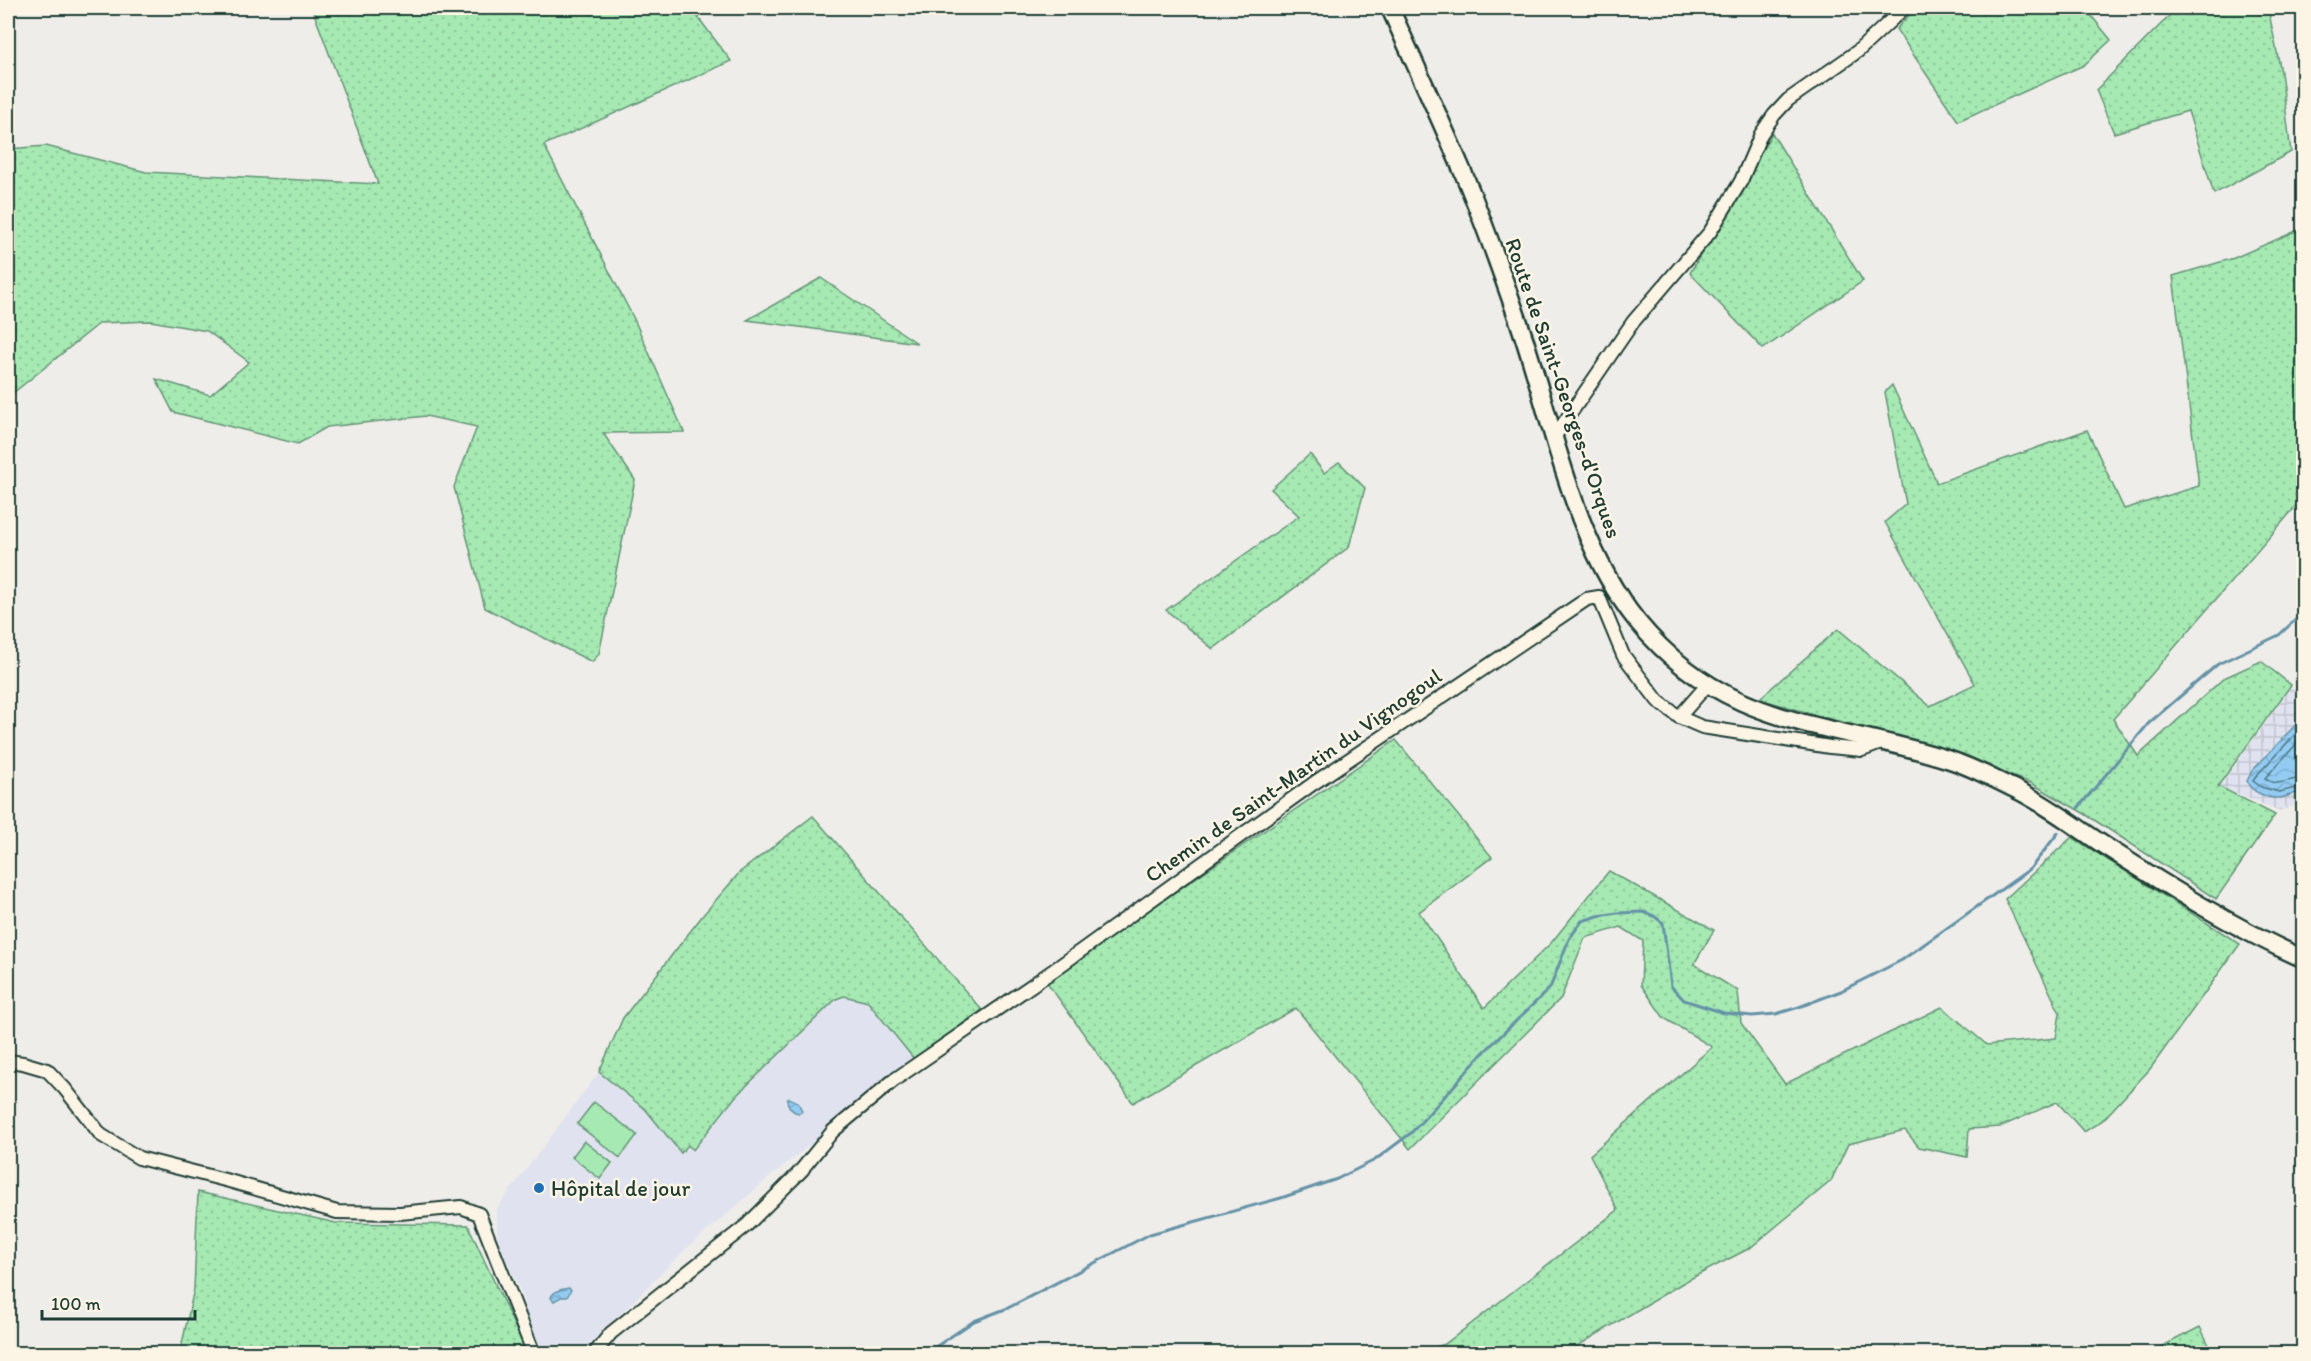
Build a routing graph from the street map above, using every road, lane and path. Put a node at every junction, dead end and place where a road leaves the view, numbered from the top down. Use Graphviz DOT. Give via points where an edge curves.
graph roads {
  1 [pos="1390,8"];
  2 [pos="1904,8"];
  3 [pos="1555,436"];
  4 [pos="1708,684"];
  5 [pos="1679,717"];
  6 [pos="1881,743"];
  7 [pos="2304,959"];
  8 [pos="8,1061"];
  9 [pos="534,1353"];
  10 [pos="594,1353"];
  1 -- 3 [label="street, Route de Saint-Georges-d'Orques" via="1493,248"];
  2 -- 3 [label="street" via="1858,51 1788,100 1774,115 1710,232 1633,322"];
  3 -- 4 [label="street, Route de Saint-Georges-d'Orques" via="1590,542 1623,602 1659,645"];
  4 -- 5 [label="street"];
  4 -- 6 [label="street, Route de Saint-Georges-d'Orques" via="1732,699 1785,719"];
  5 -- 6 [label="street, Chemin de Saint-Martin du Vignogoul" via="1702,727 1830,747 1862,750"];
  5 -- 10 [label="street, Chemin de Saint-Martin du Vignogoul" via="1658,701 1623,654 1599,597 1587,598 1314,783 894,1080 833,1131 798,1174 747,1225 611,1333"];
  6 -- 7 [label="street, Route de Saint-Georges-d'Orques" via="1952,761 2021,792 2248,933"];
  8 -- 9 [label="street" via="47,1070 101,1135 139,1158 337,1212 400,1213 460,1208 479,1214"];
}
